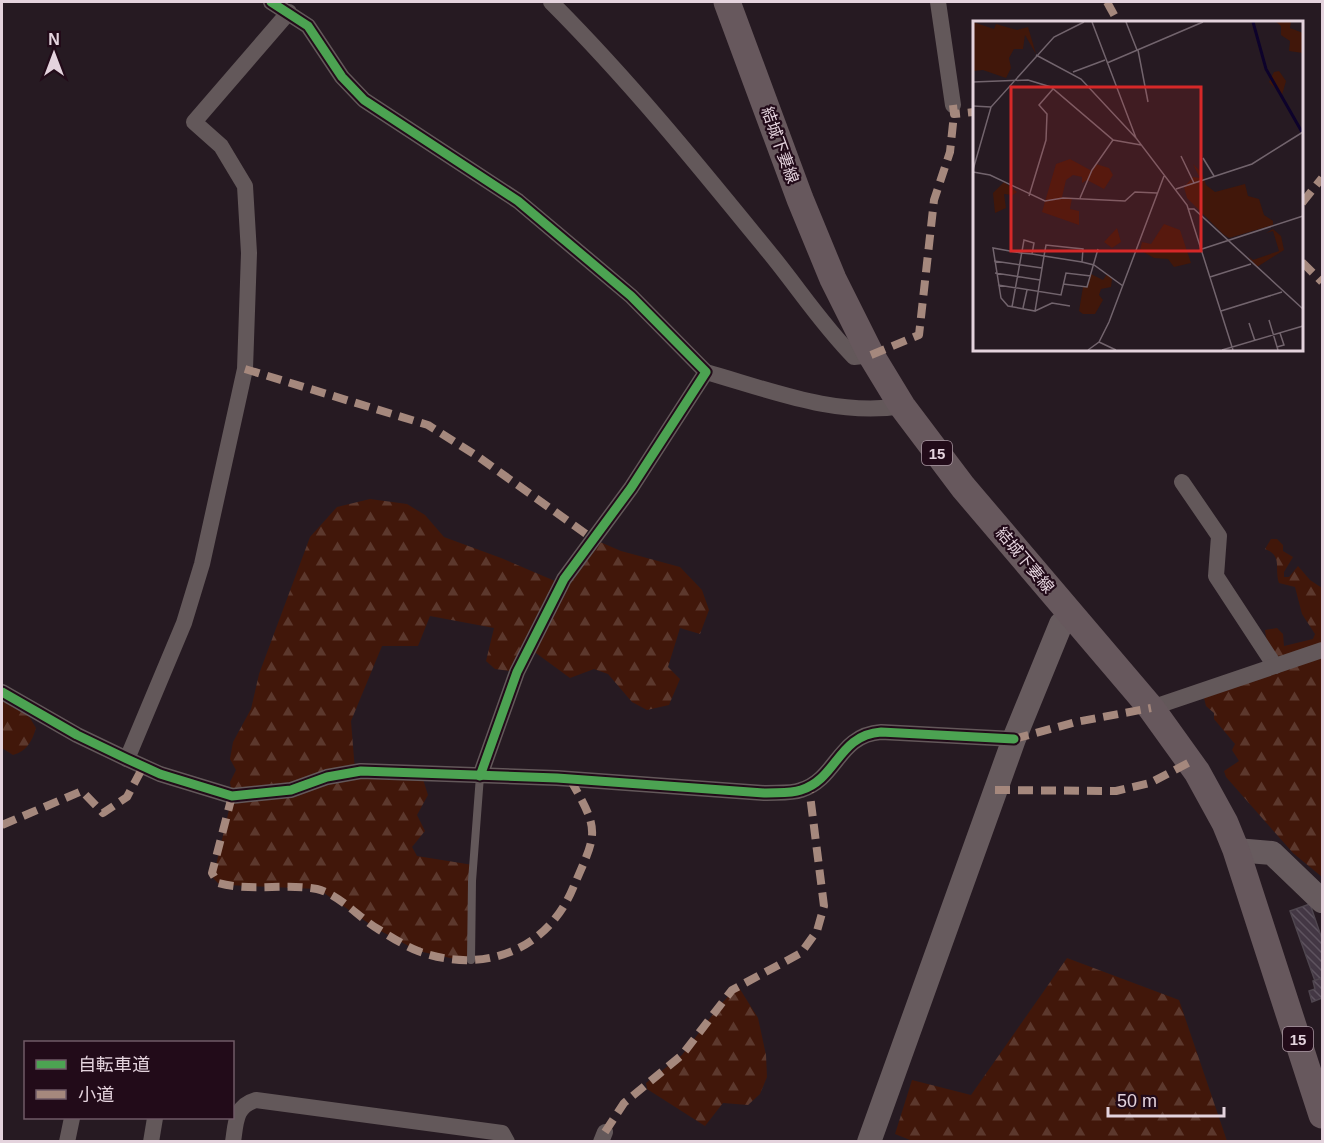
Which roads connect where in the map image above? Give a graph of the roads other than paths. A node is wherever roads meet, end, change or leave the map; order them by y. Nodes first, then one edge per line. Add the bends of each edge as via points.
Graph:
1 (271, 2) edge
2 (550, 2) edge
3 (727, 2) edge
4 (938, 2) edge
5 (289, 12) junction
6 (953, 105) dead end
7 (871, 355) junction
8 (706, 372) junction
9 (902, 406) junction
10 (1182, 482) dead end
11 (1072, 615) junction
12 (1323, 650) edge
13 (1275, 666) junction
14 (2, 692) edge
15 (1151, 708) junction
16 (1014, 739) junction
17 (127, 759) junction
18 (480, 776) junction
19 (1236, 850) junction
20 (1323, 902) edge
21 (471, 960) dead end
22 (1323, 1115) edge
23 (72, 1119) edge
24 (155, 1119) edge
25 (67, 1142) edge
26 (151, 1142) edge
27 (233, 1142) edge
28 (507, 1142) edge
29 (869, 1142) edge

1 - 5 street
2 - 7 street via 603,53 654,111 838,342 854,357
3 - 7 main road, 結城下妻線 / 15 via 800,199 833,279
4 - 6 street
5 - 8 street via 308,26 342,77 364,100 518,201 631,296
5 - 17 street via 194,122 221,146 246,186 249,253 245,369 202,564 184,623
7 - 9 main road, 結城下妻線 / 15
8 - 9 street via 817,403 873,411
8 - 18 street via 632,488 564,579 517,672
9 - 11 main road, 結城下妻線 / 15 via 963,487
10 - 13 street via 1219,536 1216,576
11 - 15 main road, 結城下妻線 / 15
11 - 16 street via 1061,624
12 - 13 street
13 - 15 street
14 - 17 street
15 - 19 main road, 結城下妻線 / 15 via 1197,772
16 - 18 street via 881,732 863,735 854,739 818,781 793,792
16 - 29 street
17 - 18 street via 160,774 232,796 291,790 327,777 361,771
18 - 21 lane
19 - 20 street via 1272,853
19 - 22 main road, 結城下妻線 / 15 via 1312,1069
23 - 25 street
24 - 26 street
27 - 28 street via 238,1112 244,1104 256,1100 502,1133

